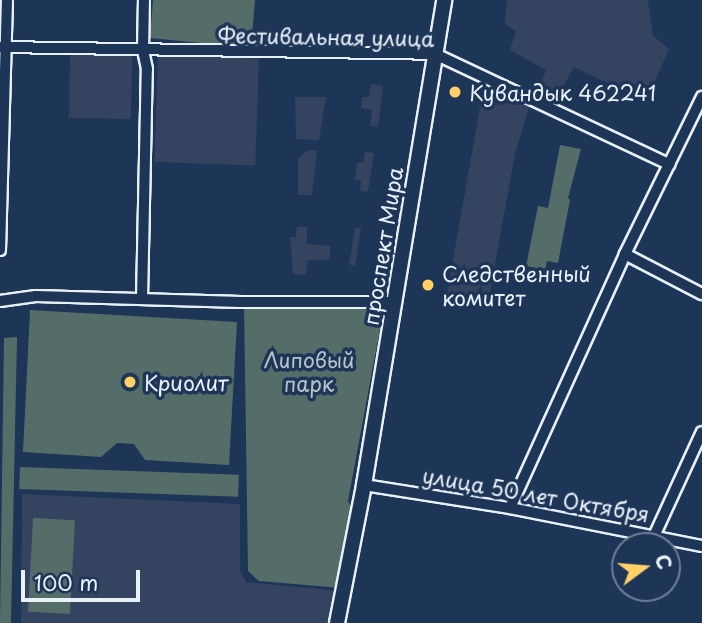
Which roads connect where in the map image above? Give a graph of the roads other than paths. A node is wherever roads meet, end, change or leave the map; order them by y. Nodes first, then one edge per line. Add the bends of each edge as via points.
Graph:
1 (7, 0) edge
2 (144, 0) edge
3 (444, 0) edge
4 (3, 48) edge
5 (143, 50) junction
6 (435, 54) junction
7 (702, 97) edge
8 (669, 164) junction
9 (0, 250) edge
10 (625, 254) junction
11 (702, 294) edge
12 (142, 299) junction
13 (0, 301) edge
14 (394, 302) junction
15 (702, 432) edge
16 (364, 485) junction
17 (510, 508) junction
18 (644, 532) edge
19 (656, 532) edge
20 (681, 541) edge
21 (702, 546) edge
22 (337, 623) edge

1 - 4 street
2 - 5 street
3 - 6 main road, проспект Мира
4 - 5 street, Фестивальная улица
4 - 9 street
5 - 6 street, Фестивальная улица
5 - 12 street via 147,69
6 - 8 street, Фестивальная улица
6 - 14 main road, проспект Мира
7 - 8 street
8 - 10 street
10 - 11 street
10 - 17 street
12 - 13 street via 36,296
12 - 14 street
14 - 16 main road, проспект Мира
15 - 19 street
16 - 17 street, улица 50 лет Октября
16 - 22 main road, проспект Мира
17 - 18 street, улица 50 лет Октября
20 - 21 street, улица 50 лет Октября

